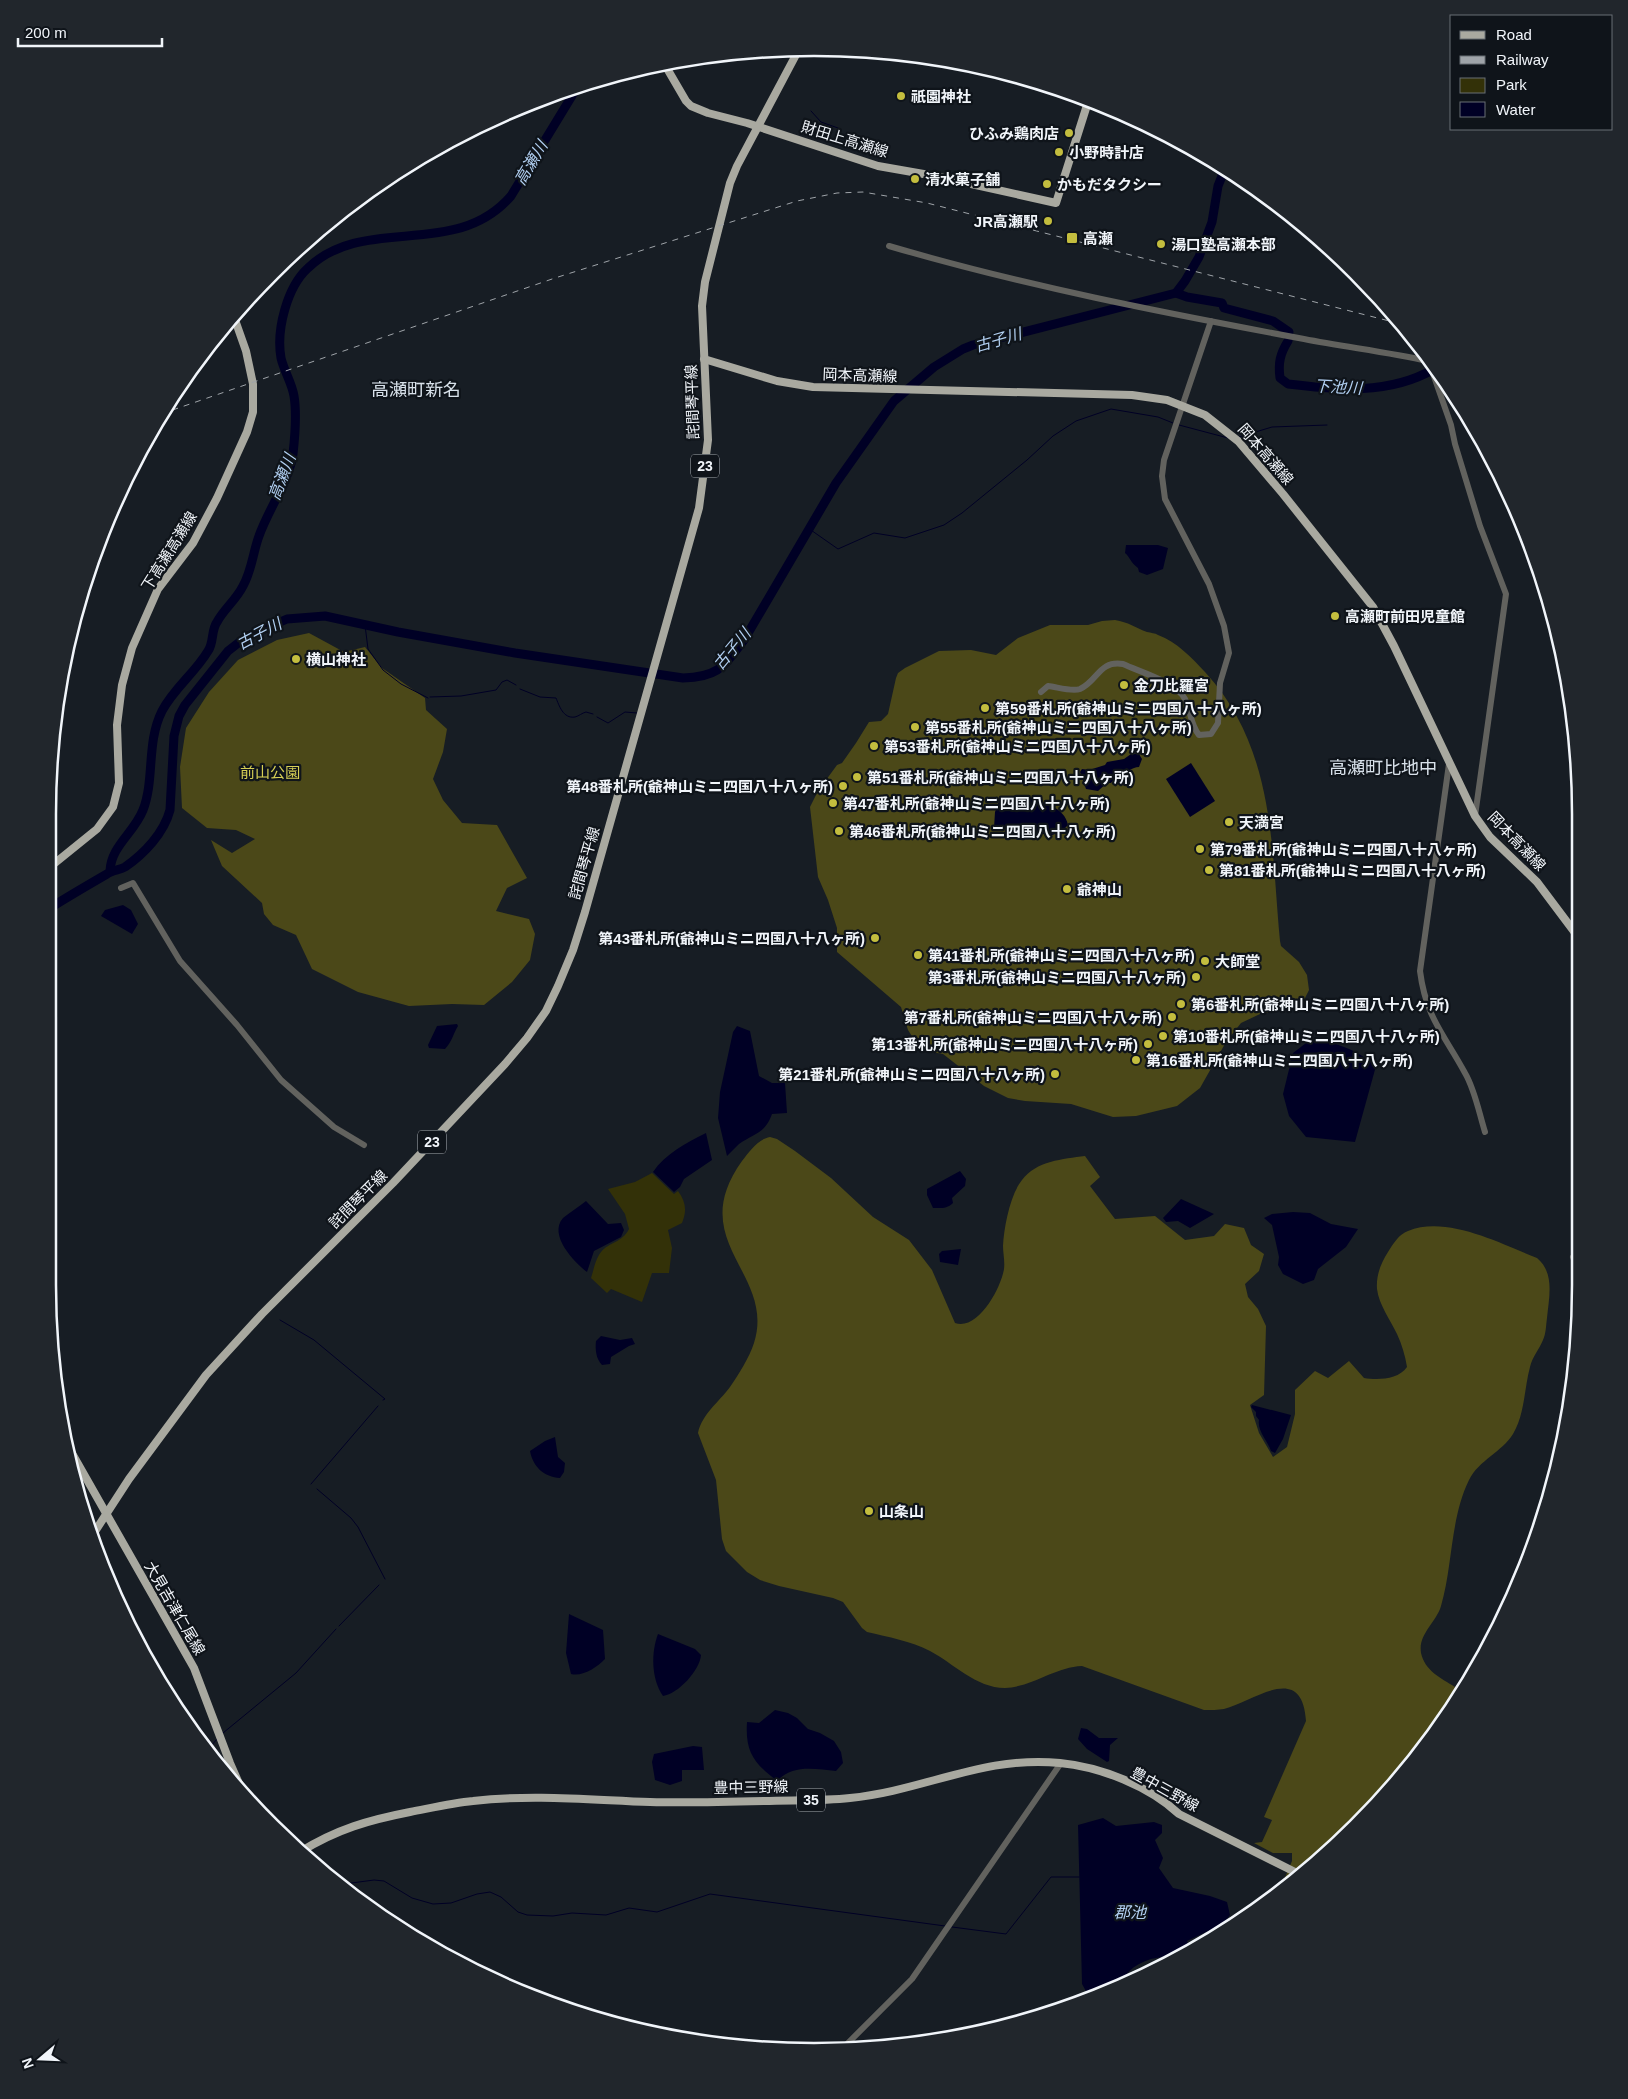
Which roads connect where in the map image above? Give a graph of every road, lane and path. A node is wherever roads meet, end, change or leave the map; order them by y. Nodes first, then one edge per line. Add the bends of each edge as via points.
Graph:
1 (795, 57) edge
2 (668, 71) edge
3 (1086, 107) edge
4 (757, 127) junction
5 (889, 246) dead end
6 (1211, 321) junction
7 (236, 324) edge
8 (704, 359) junction
9 (1420, 359) edge
10 (1436, 382) edge
11 (1183, 405) junction
12 (1042, 692) dead end
13 (1449, 764) junction
14 (1475, 816) junction
15 (56, 862) edge
16 (121, 888) dead end
17 (1572, 928) edge
18 (1486, 1132) dead end
19 (364, 1145) dead end
20 (78, 1465) edge
21 (106, 1514) junction
22 (96, 1529) edge
23 (1060, 1763) junction
24 (234, 1772) edge
25 (307, 1848) edge
26 (1294, 1871) edge
27 (849, 2042) edge

1 - 4 main road, 詫間琴平線 / 23
2 - 4 main road via 680,94 691,106
3 - 4 main road, 財田上高瀬線 via 1056,203 878,166
4 - 8 main road, 詫間琴平線 / 23 via 730,183 704,282
5 - 6 street via 976,271
6 - 9 street
6 - 11 street
7 - 15 main road, 下高瀬高瀬線 via 253,384 253,412 247,432 193,543 158,589 132,648 117,725 119,783 113,807 97,829
8 - 11 main road, 岡本高瀬線 via 813,388 1132,395
8 - 21 main road, 詫間琴平線 / 23 via 708,440 699,508 573,950 546,1011 505,1064 206,1375
10 - 14 street via 1480,526 1506,594
11 - 12 street via 1164,460 1162,476 1165,499 1209,584 1224,626 1229,653 1220,683 1218,723 1211,734 1199,735 1180,692 1123,664 1104,667 1078,690 1048,686
11 - 13 main road, 岡本高瀬線 via 1205,415 1238,441 1373,607
13 - 14 main road, 岡本高瀬線
13 - 18 street via 1420,971 1425,1002 1466,1075
14 - 17 main road, 岡本高瀬線 via 1490,837 1538,882
16 - 19 street via 133,883 180,961 282,1080 334,1127
20 - 21 main road, 大見吉津仁尾線
21 - 22 main road, 詫間琴平線 / 23
21 - 24 main road, 大見吉津仁尾線 via 194,1668
23 - 25 main road, 豊中三野線 / 35 via 1026,1761 986,1766 887,1792 834,1799 472,1801 367,1821 327,1836
23 - 26 main road, 豊中三野線 / 35 via 1098,1771 1130,1784 1166,1802 1179,1814
23 - 27 street via 912,1979

